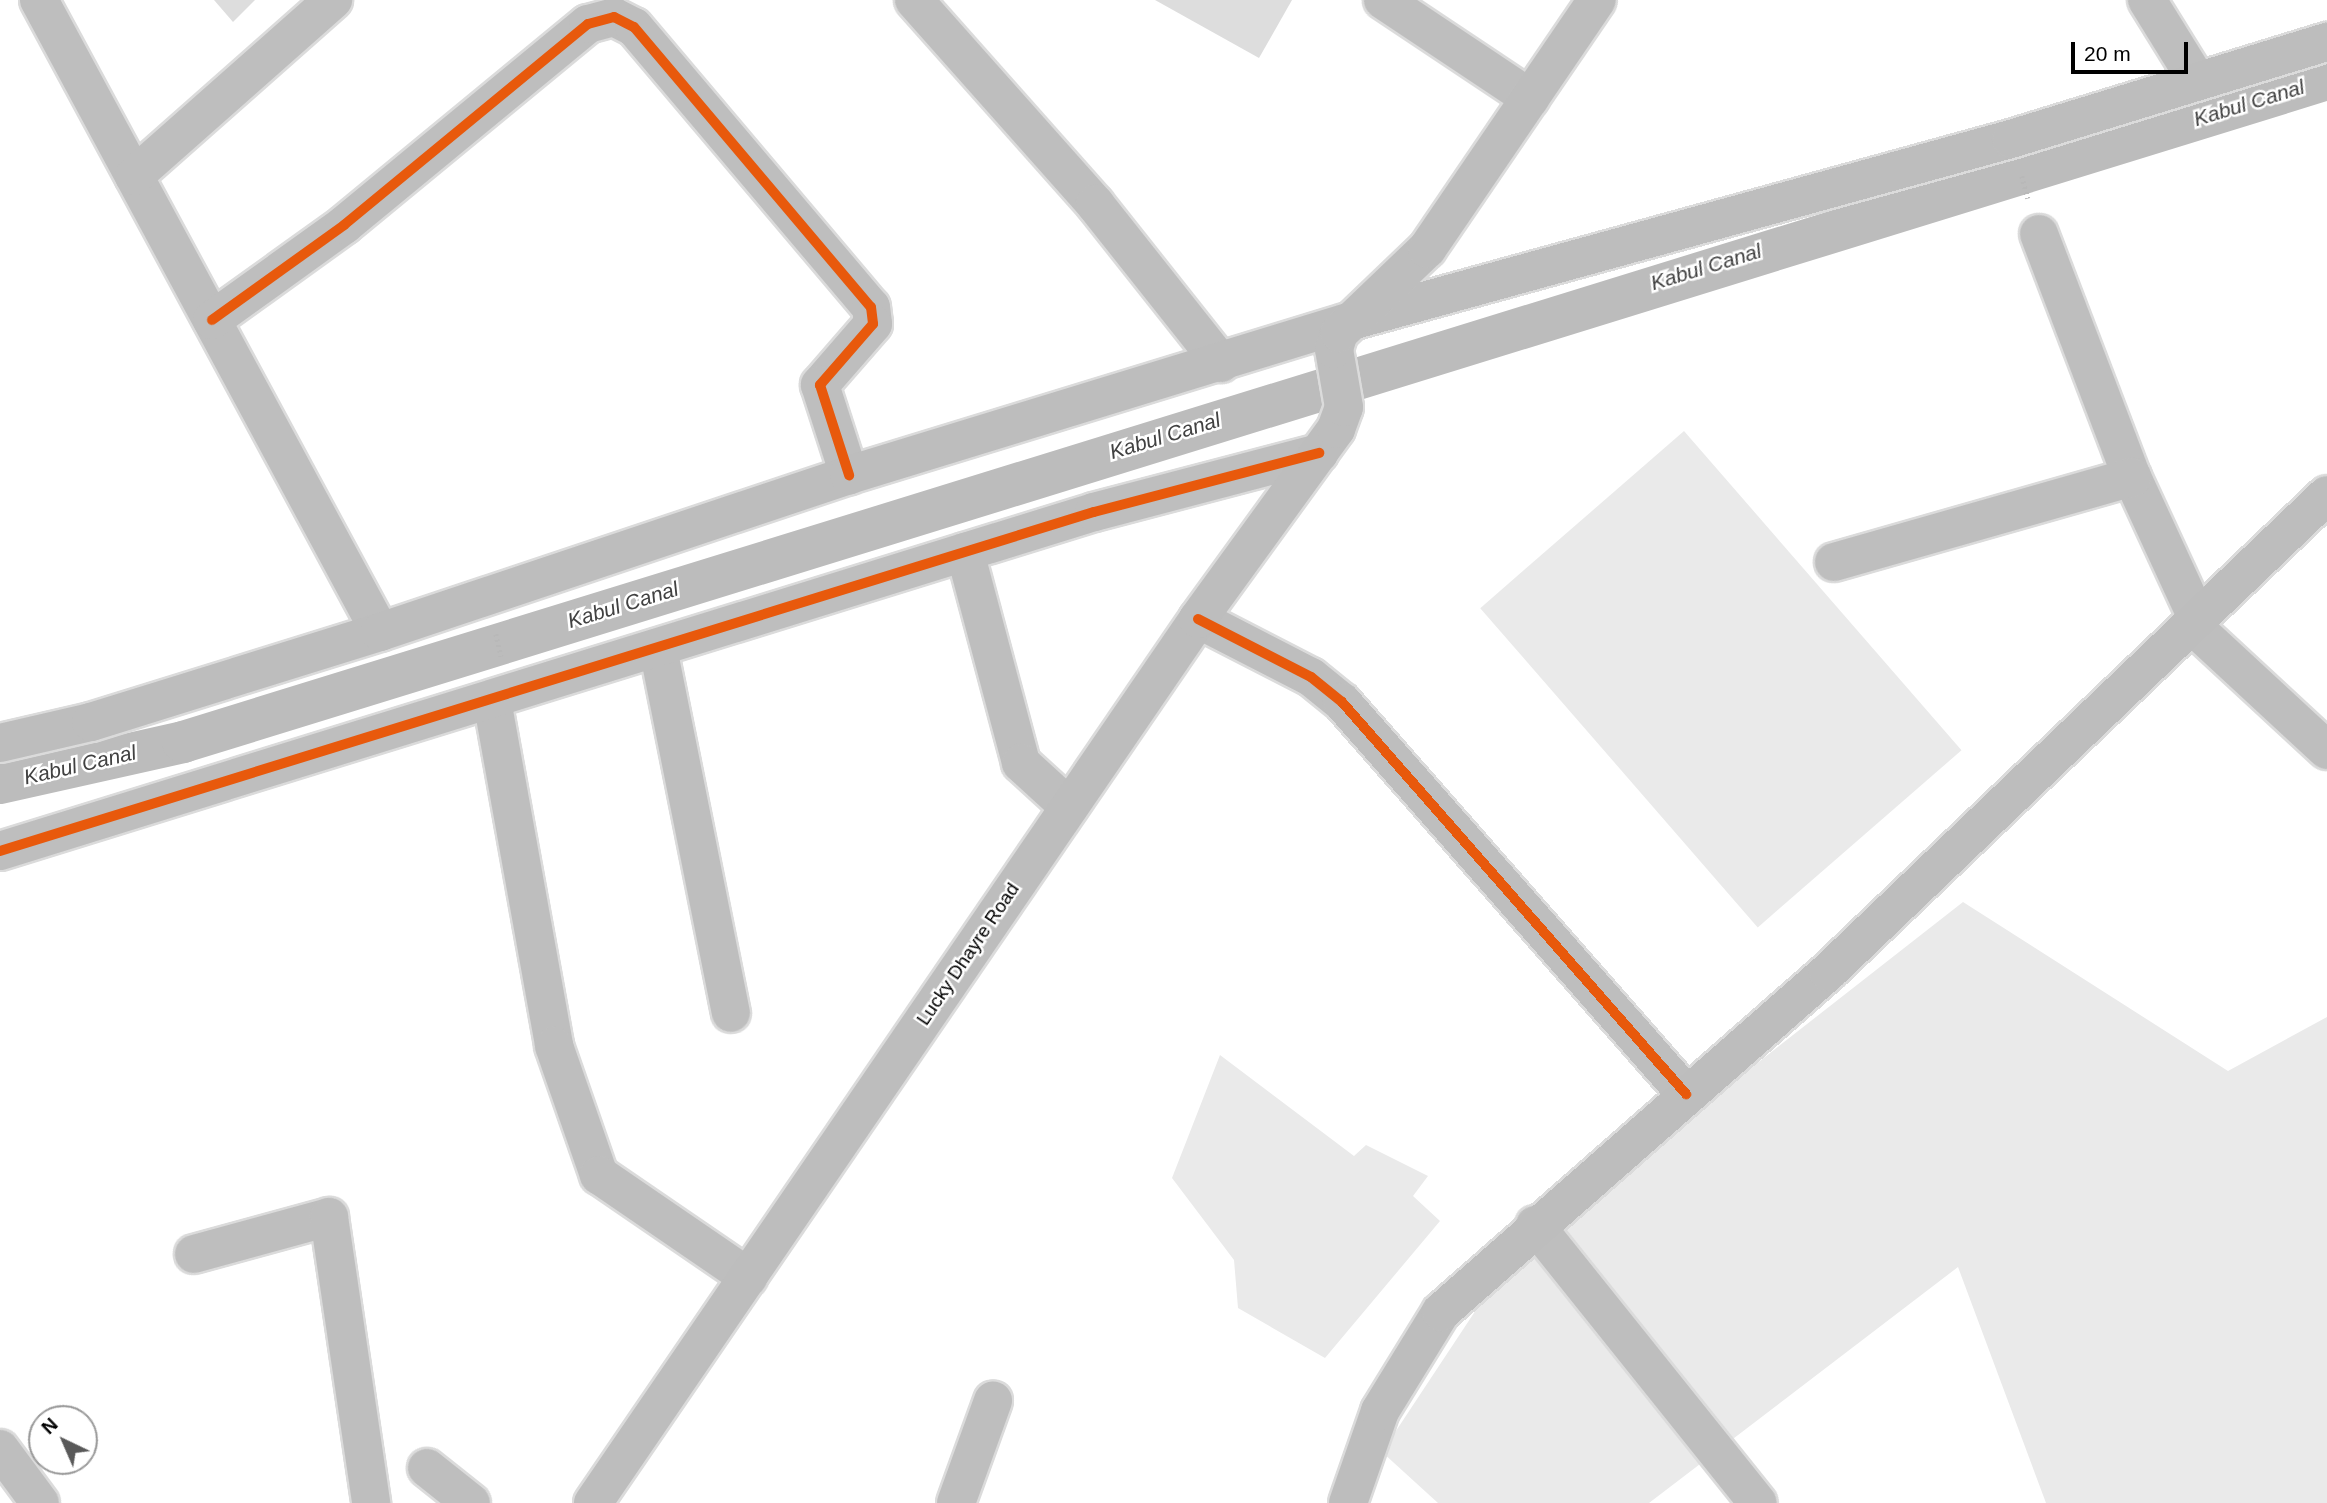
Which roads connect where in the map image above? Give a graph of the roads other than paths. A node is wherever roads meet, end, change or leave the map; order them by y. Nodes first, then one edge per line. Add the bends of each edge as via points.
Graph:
1 (39, 0) edge
2 (333, 0) edge
3 (914, 0) edge
4 (1383, 0) edge
5 (1597, 0) edge
6 (2147, 0) edge
7 (2327, 42) edge
8 (2196, 79) junction
9 (1530, 98) junction
10 (134, 176) junction
11 (2039, 234) road end
12 (212, 320) junction
13 (1343, 335) junction
14 (1221, 363) junction
15 (1319, 453) junction
16 (849, 475) junction
17 (2132, 477) junction
18 (2327, 495) edge
19 (965, 552) junction
20 (1834, 562) dead end
21 (1198, 619) junction
22 (2196, 624) junction
23 (380, 632) junction
24 (658, 648) junction
25 (502, 697) junction
26 (0, 743) edge
27 (2327, 750) edge
28 (1069, 807) junction
29 (0, 851) edge
30 (731, 1013) dead end
31 (1686, 1094) junction
32 (1535, 1225) junction
33 (194, 1254) dead end
34 (748, 1277) junction
35 (993, 1401) dead end
36 (0, 1449) edge
37 (427, 1468) dead end
38 (40, 1503) edge
39 (371, 1503) edge
40 (471, 1503) edge
41 (593, 1503) edge
42 (956, 1503) edge
43 (1348, 1503) edge
44 (1758, 1503) edge

1 - 10 street
2 - 10 street
3 - 14 street via 1095,204
4 - 9 street
5 - 9 main road
6 - 8 street
7 - 8 main road
8 - 13 main road via 2011,139
9 - 13 main road via 1427,249
10 - 12 street
11 - 17 street
12 - 16 street via 344,225 588,24 614,17 634,27 871,307 873,324 820,384
12 - 23 street
13 - 14 main road
13 - 15 main road, Lucky Dhayre Road via 1344,407
14 - 16 main road
15 - 19 street
15 - 21 main road, Lucky Dhayre Road
16 - 23 main road
17 - 20 street
17 - 22 street
18 - 22 main road
19 - 24 street
19 - 28 street via 1021,762
21 - 28 main road, Lucky Dhayre Road
21 - 31 street via 1311,677 1342,702
22 - 27 street
22 - 31 main road via 1828,972
23 - 26 main road via 91,722
24 - 25 street
24 - 30 street
25 - 29 street
25 - 34 street via 554,1046 599,1175
28 - 34 main road, Lucky Dhayre Road
31 - 32 main road
32 - 43 main road via 1419,1339 1380,1411
32 - 44 street
33 - 39 street via 329,1217
34 - 41 main road, Lucky Dhayre Road
35 - 42 street
36 - 38 street
37 - 40 street

